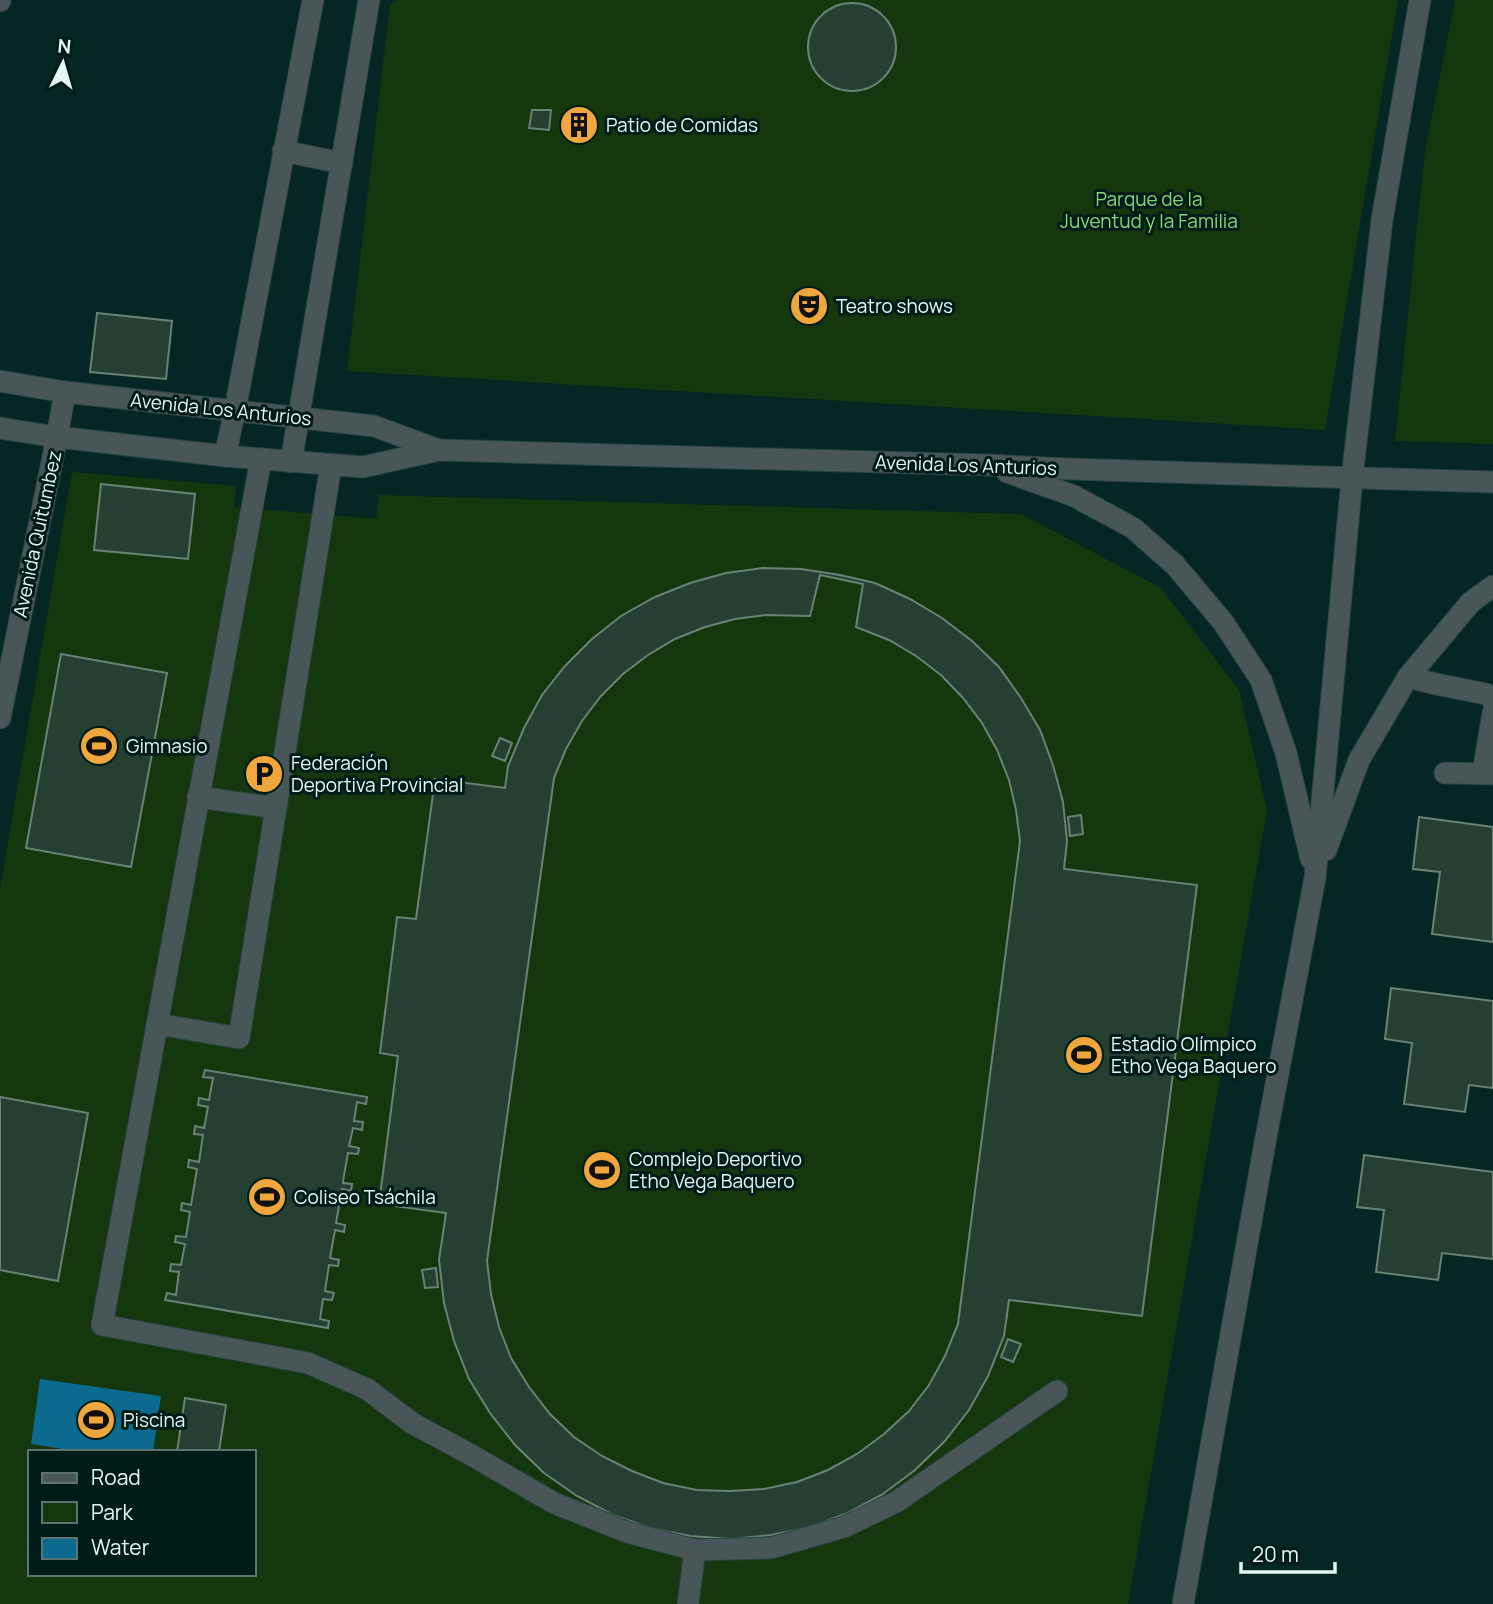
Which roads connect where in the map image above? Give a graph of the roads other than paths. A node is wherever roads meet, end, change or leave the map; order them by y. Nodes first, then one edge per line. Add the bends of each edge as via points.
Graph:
1 (313, 0) edge
2 (369, 0) edge
3 (1420, 0) edge
4 (283, 151) junction
5 (342, 163) junction
6 (0, 381) edge
7 (65, 392) junction
8 (235, 410) junction
9 (299, 417) junction
10 (0, 428) edge
11 (57, 437) junction
12 (439, 450) junction
13 (225, 456) junction
14 (261, 459) junction
15 (291, 462) junction
16 (331, 465) junction
17 (987, 465) junction
18 (1352, 478) junction
19 (1493, 482) edge
20 (1493, 586) edge
21 (1408, 677) junction
22 (1493, 701) edge
23 (1493, 713) edge
24 (0, 718) edge
25 (1445, 773) dead end
26 (1488, 774) edge
27 (198, 797) junction
28 (276, 808) junction
29 (1315, 878) junction
30 (157, 1024) junction
31 (1057, 1391) dead end
32 (695, 1550) junction
33 (688, 1604) edge
34 (1183, 1604) edge

1 - 4 street
2 - 5 street
3 - 18 street via 1381,220
4 - 5 street
4 - 8 street
5 - 9 street
6 - 7 street, Avenida Los Anturios
7 - 8 street, Avenida Los Anturios
7 - 11 street, Avenida Quitumbez
8 - 9 street, Avenida Los Anturios
8 - 13 street
9 - 12 street, Avenida Los Anturios via 374,426
9 - 15 street
10 - 11 street, Avenida Los Anturios
11 - 13 street, Avenida Los Anturios
11 - 24 street, Avenida Quitumbez
12 - 16 street, Avenida Los Anturios via 363,467
12 - 17 street, Avenida Los Anturios
13 - 14 street, Avenida Los Anturios
14 - 15 street, Avenida Los Anturios
14 - 27 street
15 - 16 street, Avenida Los Anturios
16 - 28 street
17 - 18 street, Avenida Los Anturios
17 - 29 street via 1074,496 1133,528 1175,565 1223,622 1261,681 1286,753
18 - 19 street, Avenida Los Anturios
18 - 29 street
20 - 21 street via 1471,602
21 - 22 street via 1486,694
21 - 29 street via 1359,760
23 - 26 street
25 - 26 street
27 - 28 street
27 - 30 street
28 - 30 street via 239,1038
29 - 34 street
30 - 32 street via 102,1325 308,1363 367,1389 412,1423 554,1503 626,1532
31 - 32 street via 896,1502 844,1527 771,1548
32 - 33 street

